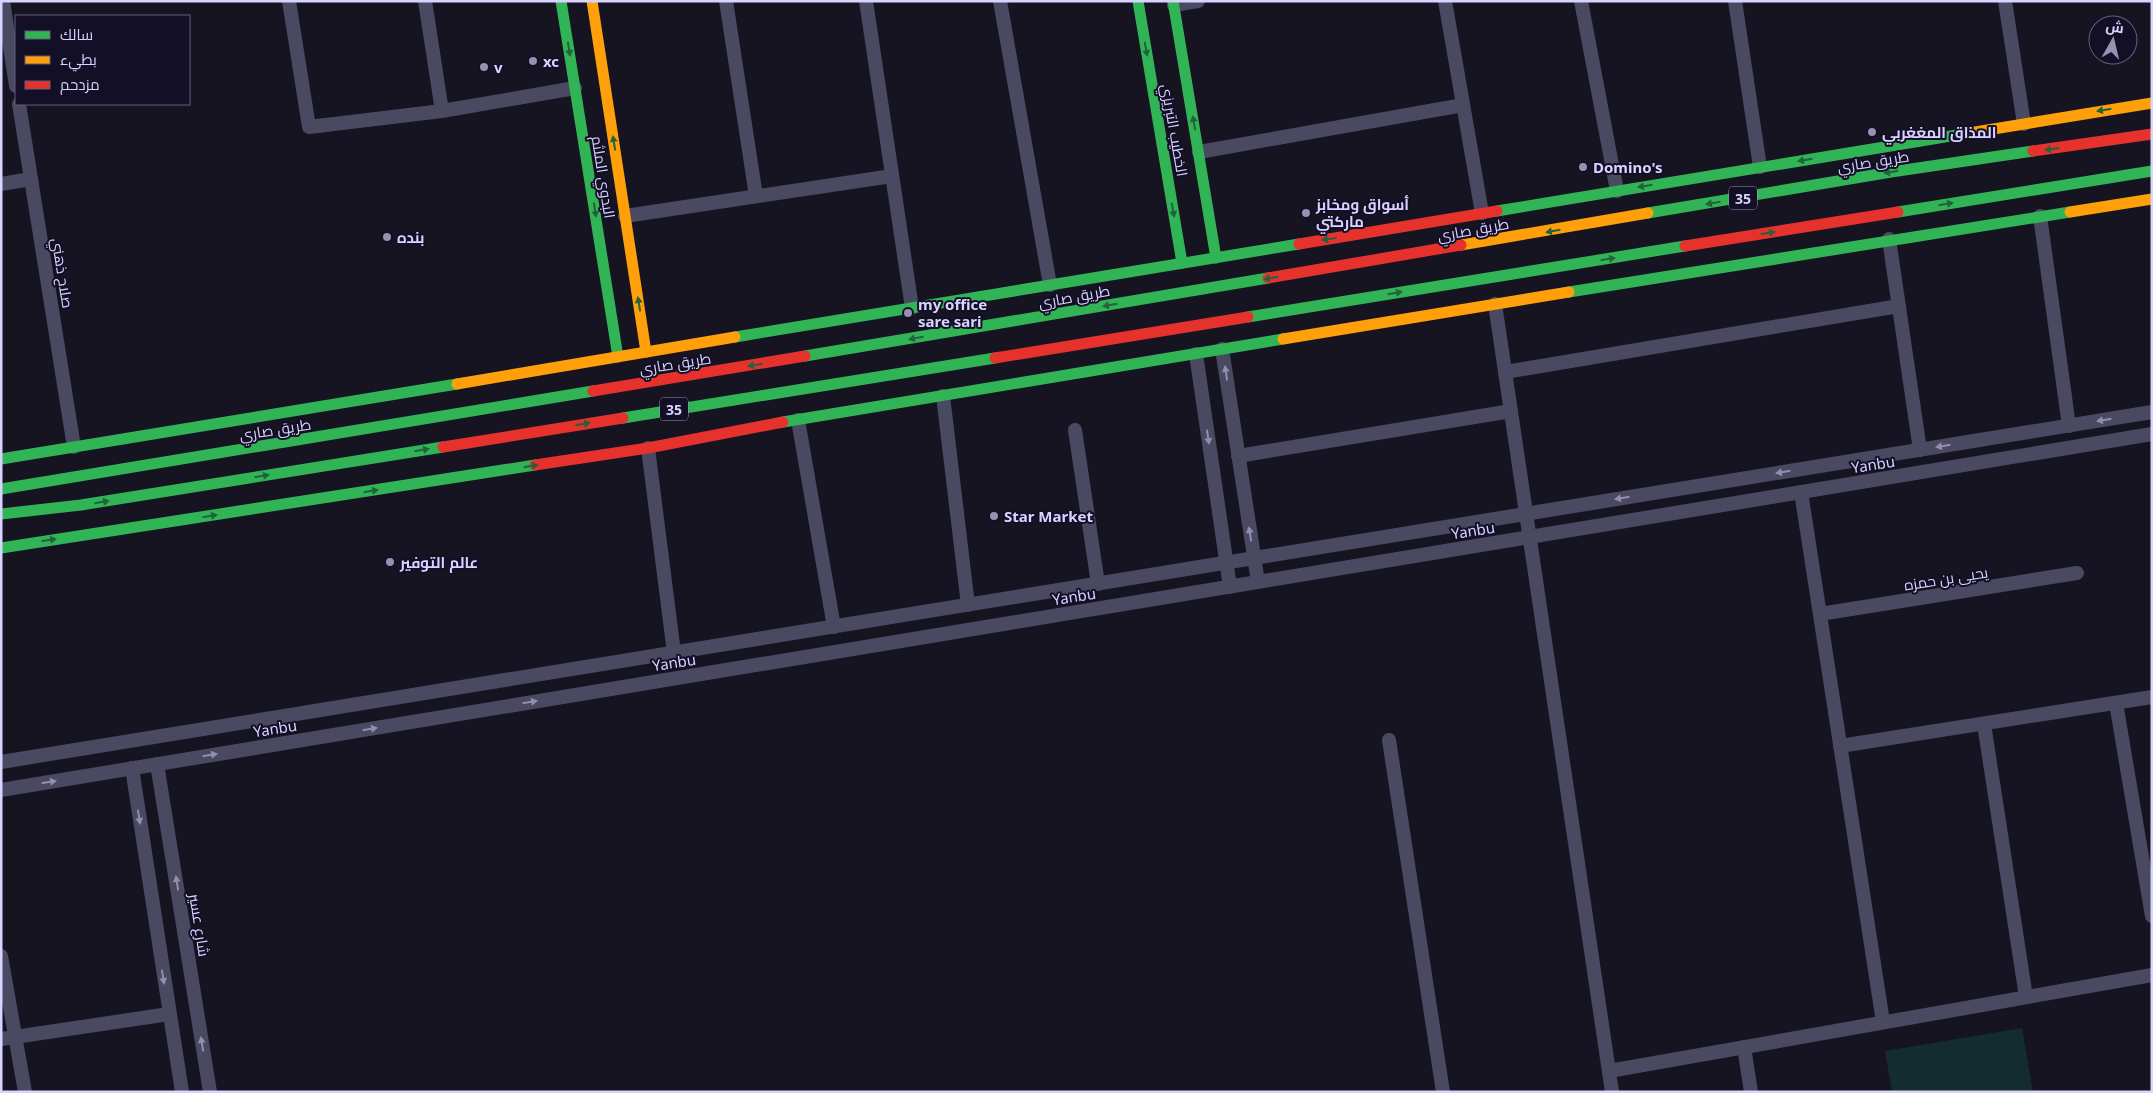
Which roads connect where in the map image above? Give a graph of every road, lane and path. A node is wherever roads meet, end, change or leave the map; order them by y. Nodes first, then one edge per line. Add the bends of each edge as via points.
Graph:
1 (3, 1) edge
2 (289, 1) edge
3 (425, 1) edge
4 (561, 1) edge
5 (592, 1) edge
6 (726, 1) edge
7 (866, 1) edge
8 (1000, 1) edge
9 (1138, 1) edge
10 (1198, 1) edge
11 (1445, 1) edge
12 (1581, 1) edge
13 (1735, 1) edge
14 (2005, 1) edge
15 (1174, 3) edge
16 (15, 79) edge
17 (575, 88) junction
18 (2152, 102) edge
19 (19, 105) edge
20 (1463, 105) junction
21 (442, 111) junction
22 (2024, 124) junction
23 (2152, 134) edge
24 (1199, 152) junction
25 (1760, 167) junction
26 (2152, 171) edge
27 (892, 176) junction
28 (31, 179) junction
29 (1, 184) edge
30 (1617, 191) junction
31 (756, 196) junction
32 (2152, 199) edge
33 (1482, 213) junction
34 (625, 216) junction
35 (2040, 216) junction
36 (1890, 239) junction
37 (1216, 258) junction
38 (1182, 263) junction
39 (1050, 285) junction
40 (1495, 304) junction
41 (1899, 306) junction
42 (912, 308) junction
43 (1222, 349) junction
44 (646, 352) junction
45 (1196, 354) junction
46 (618, 357) junction
47 (1505, 372) junction
48 (943, 396) junction
49 (1511, 411) junction
50 (2152, 412) edge
51 (798, 420) junction
52 (2069, 426) junction
53 (1075, 430) dead end
54 (2152, 434) edge
55 (74, 447) junction
56 (648, 448) junction
57 (1920, 450) junction
58 (1238, 456) junction
59 (1, 459) edge
60 (1, 489) edge
61 (1801, 492) junction
62 (1, 514) edge
63 (1526, 514) junction
64 (1530, 537) junction
65 (1, 548) edge
66 (1254, 558) junction
67 (1226, 563) junction
68 (2077, 573) dead end
69 (1258, 582) junction
70 (1098, 584) junction
71 (1230, 586) junction
72 (968, 605) junction
73 (1820, 614) junction
74 (834, 627) junction
75 (674, 653) junction
76 (2152, 697) edge
77 (2116, 703) junction
78 (1984, 724) junction
79 (1389, 740) dead end
80 (1840, 746) junction
81 (1, 762) edge
82 (158, 764) junction
83 (132, 768) junction
84 (1, 790) edge
85 (2151, 911) edge
86 (1, 956) edge
87 (2152, 975) edge
88 (2026, 997) junction
89 (169, 1014) junction
90 (1883, 1022) junction
91 (16, 1037) junction
92 (1, 1039) edge
93 (1744, 1047) junction
94 (1609, 1071) junction
95 (25, 1092) edge
96 (182, 1092) edge
97 (210, 1092) edge
98 (1444, 1092) edge
99 (1612, 1092) edge
100 (1751, 1092) edge

1 - 16 street
2 - 21 street via 309,127
3 - 21 street
4 -> 17 main road, البدوي الملثم
34 -> 5 main road, البدوي الملثم
6 - 31 street
7 - 27 street
8 - 39 street
9 -> 38 main road, الخطيب التبريزي
10 - 15 street
11 - 20 street
12 - 30 street
13 - 25 street
14 - 22 street
24 -> 15 main road, الخطيب التبريزي
17 - 21 street
17 -> 46 main road, البدوي الملثم
18 -> 22 main road
19 - 28 street, صلاح ذهني
20 - 24 street
20 - 33 street
22 -> 25 main road
23 -> 60 main road, طريق صاري / 35 via 1891,172 1336,268
24 - 37 main road, الخطيب التبريزي
25 -> 30 main road
62 -> 26 main road, 35 via 81,505
27 - 31 street
27 - 42 street
28 - 29 street
28 - 55 street, صلاح ذهني
30 - 33 main road
31 - 34 street
32 - 35 main road
33 -> 37 main road
44 -> 34 main road, البدوي الملثم
35 - 36 main road
35 - 52 street
36 - 40 main road
36 - 41 street
37 - 38 main road
38 - 39 main road
39 - 42 main road
40 - 43 main road
40 - 47 street
41 - 47 street
41 - 57 street
42 - 44 main road
43 - 45 main road
58 -> 43 street
44 - 46 main road
45 - 48 main road
45 -> 67 street
46 - 55 main road
47 - 49 street
48 - 51 main road
48 - 72 street
49 - 58 street
49 - 63 street
50 -> 52 street, Yanbu
51 - 56 main road
51 - 74 street
52 -> 57 street, Yanbu
53 - 70 street
54 - 61 street, Yanbu
55 - 59 main road
65 -> 56 main road
56 - 75 street
57 -> 63 street, Yanbu
66 -> 58 street
61 - 64 street, Yanbu
61 - 73 street
63 - 64 street
63 - 66 street, Yanbu
64 - 69 street, Yanbu
64 - 94 street
66 - 67 street, Yanbu
66 - 69 street
67 - 70 street, Yanbu
67 - 71 street
68 - 73 street, يحيى بن حمزه
69 - 71 street, Yanbu
70 - 72 street, Yanbu
82 -> 71 street, Yanbu
72 - 74 street, Yanbu
73 - 80 street
74 - 75 street, Yanbu
75 - 81 street, Yanbu
76 - 77 street
77 - 78 street
77 - 85 street
78 - 80 street
78 - 88 street
79 - 98 street
80 - 90 street
82 - 83 street, Yanbu
97 -> 82 street, شارع عسير
84 -> 83 street, Yanbu
83 -> 89 street
86 - 91 street
87 - 88 street
88 - 90 street
89 - 91 street
89 - 96 street
90 - 93 street
91 - 92 street
91 - 95 street
93 - 94 street
93 - 100 street
94 - 99 street

